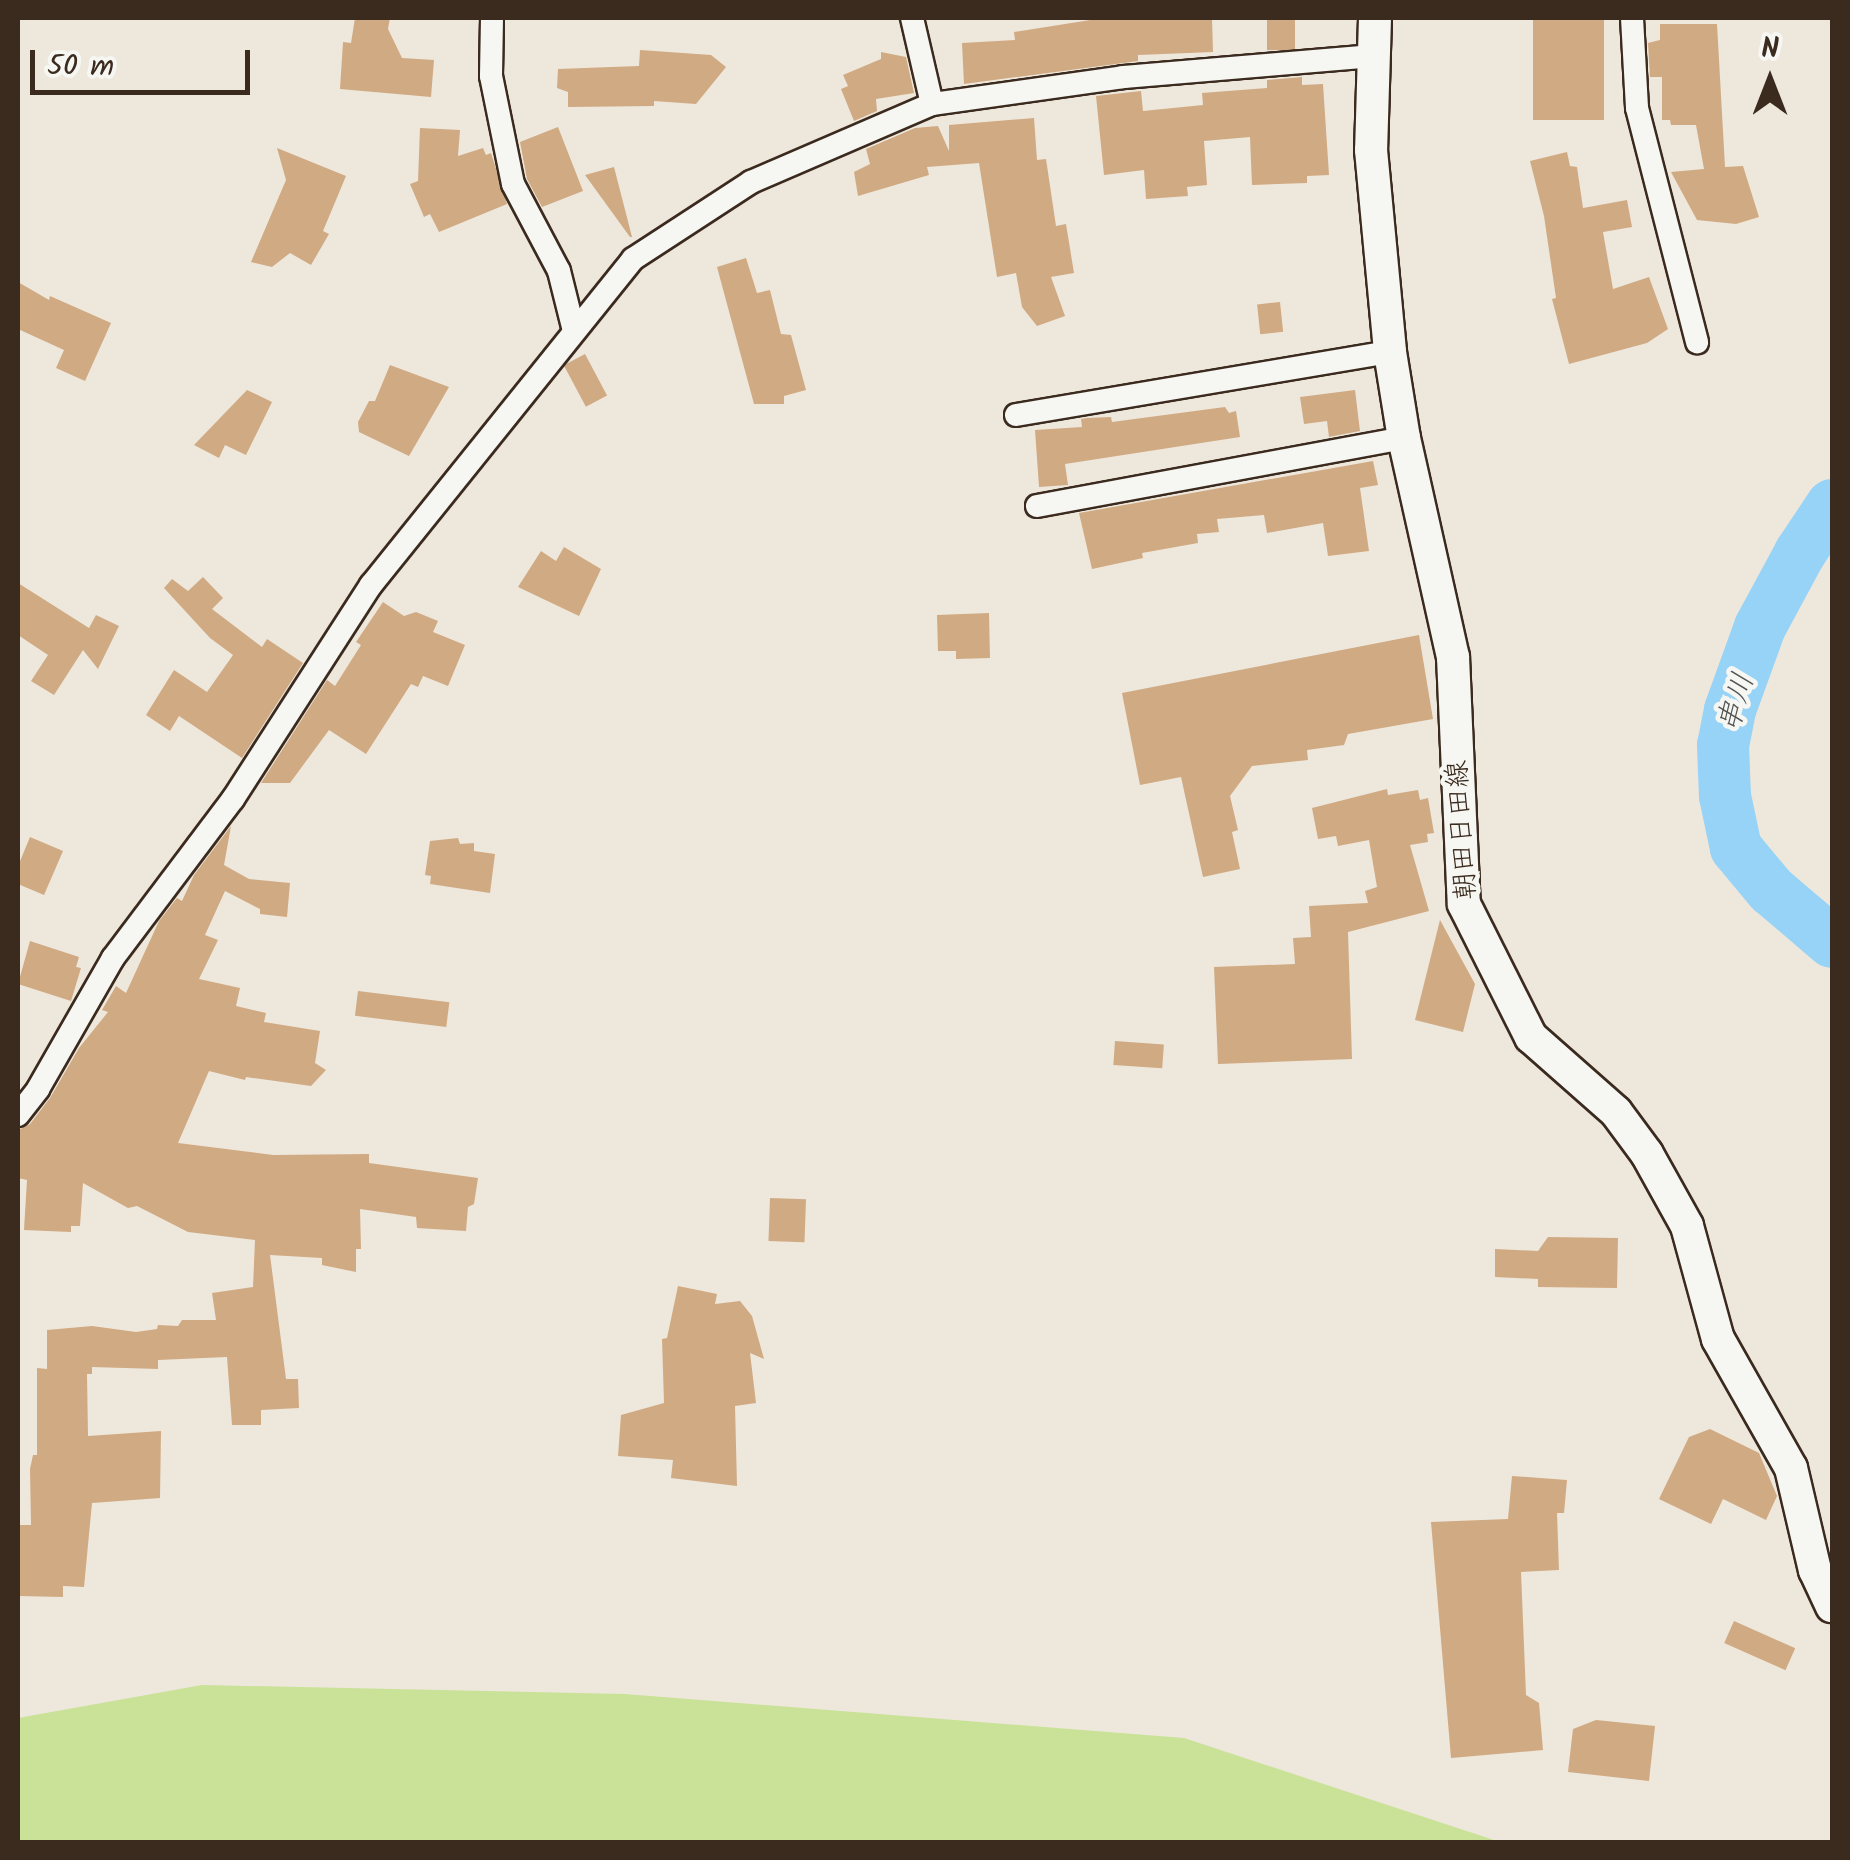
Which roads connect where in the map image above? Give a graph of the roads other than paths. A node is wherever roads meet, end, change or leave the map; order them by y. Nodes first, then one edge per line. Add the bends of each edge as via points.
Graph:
1 (492, 18) edge
2 (912, 18) edge
3 (1375, 18) edge
4 (1632, 18) edge
5 (1371, 56) junction
6 (932, 104) junction
7 (574, 331) junction
8 (1698, 342) dead end
9 (1390, 352) junction
10 (1016, 415) dead end
11 (1404, 438) junction
12 (1036, 506) dead end
13 (18, 1115) edge
14 (1832, 1606) edge

1 - 7 street via 491,76 512,184 559,271
2 - 6 street
3 - 5 main road, 朝田日田線
4 - 8 street via 1637,108
5 - 6 street via 1104,79
5 - 9 main road, 朝田日田線 via 1371,150
6 - 7 street via 751,182 699,212 633,259
7 - 13 street via 371,585 233,799 113,958
9 - 10 street
9 - 11 main road, 朝田日田線
11 - 12 street
11 - 14 main road, 朝田日田線 via 1453,657 1464,904 1531,1037 1616,1112 1687,1226 1718,1339 1791,1468 1815,1570

